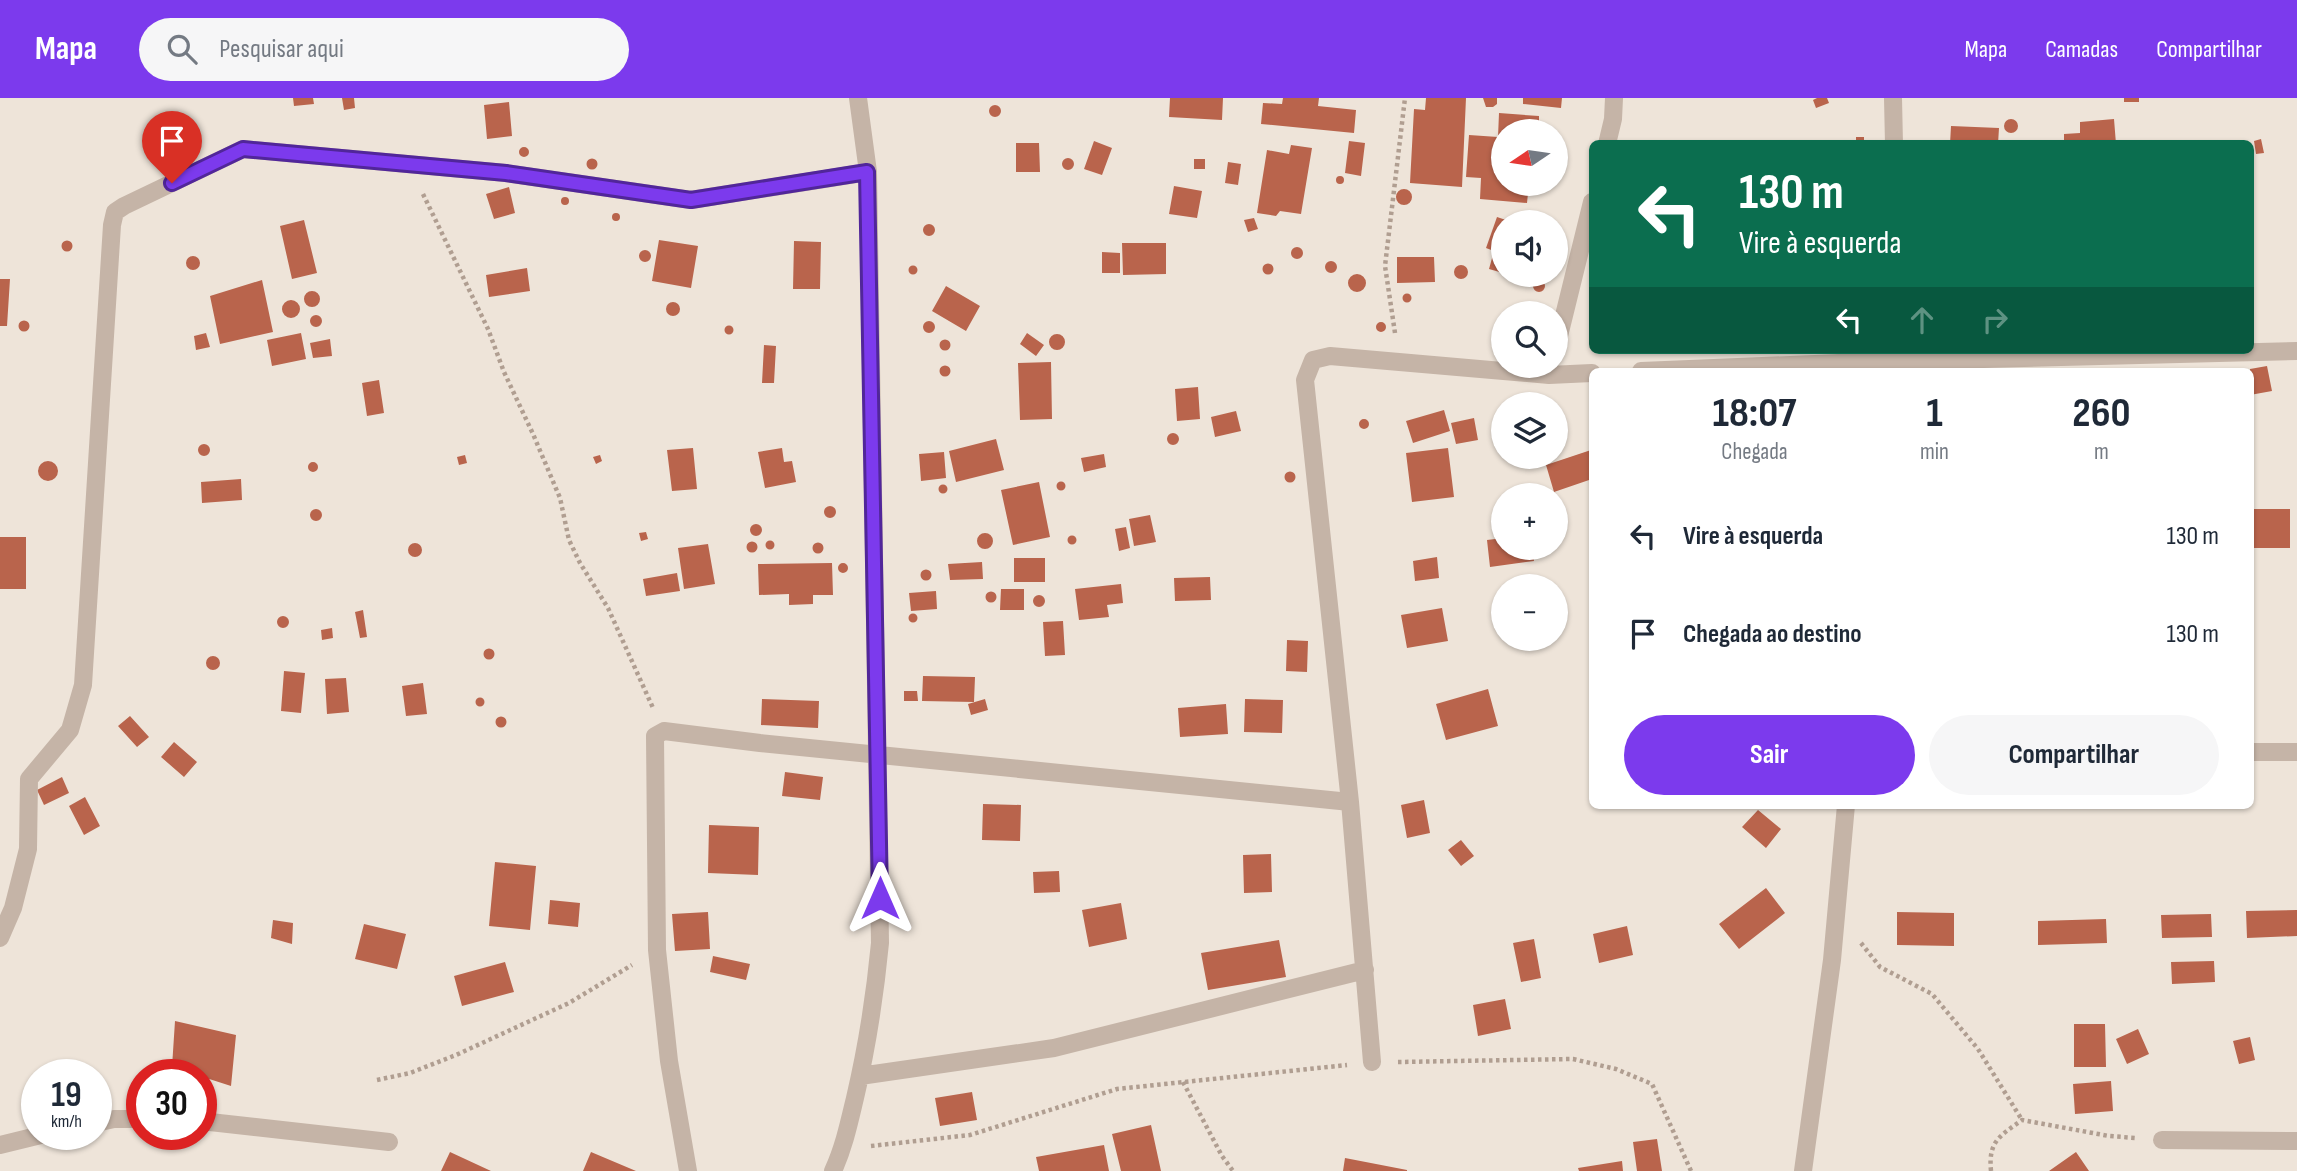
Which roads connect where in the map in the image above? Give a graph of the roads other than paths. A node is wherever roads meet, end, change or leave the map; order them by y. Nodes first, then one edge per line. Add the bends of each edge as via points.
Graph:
1 (859, 98) edge
2 (1614, 98) edge
3 (1893, 98) edge
4 (1608, 140) edge
5 (1894, 140) edge
6 (867, 172) junction
7 (1589, 214) edge
8 (1568, 301) edge
9 (2297, 351) edge
10 (2254, 352) edge
11 (2059, 354) edge
12 (1900, 356) edge
13 (1863, 366) edge
14 (1491, 367) edge
15 (1774, 368) edge
16 (1568, 371) edge
17 (1589, 373) edge
18 (2254, 752) edge
19 (2297, 752) edge
20 (878, 755) junction
21 (1350, 802) junction
22 (1846, 809) edge
23 (0, 938) edge
24 (1365, 970) junction
25 (1372, 1062) road end
26 (860, 1076) junction
27 (217, 1123) edge
28 (21, 1140) edge
29 (2162, 1140) road end
30 (2297, 1141) edge
31 (389, 1142) dead end
32 (0, 1145) edge
33 (688, 1171) edge
34 (833, 1171) edge
35 (1803, 1171) edge

1 - 6 street
2 - 4 street
3 - 5 street
6 - 20 street
6 - 23 street via 691,200 506,173 243,149 115,212 83,685 70,730 29,779 28,849
7 - 8 street
9 - 10 street
11 - 12 street
12 - 13 street
13 - 15 street
14 - 21 street via 1330,356 1313,360 1305,380
16 - 17 street
18 - 19 street
20 - 21 street
20 - 26 street via 880,943
20 - 33 street via 664,731 655,736 657,950 669,1061
21 - 24 street
22 - 35 street via 1832,960
24 - 25 street
24 - 26 street via 1054,1048
26 - 34 street via 843,1150
27 - 31 street
28 - 32 street
29 - 30 street

